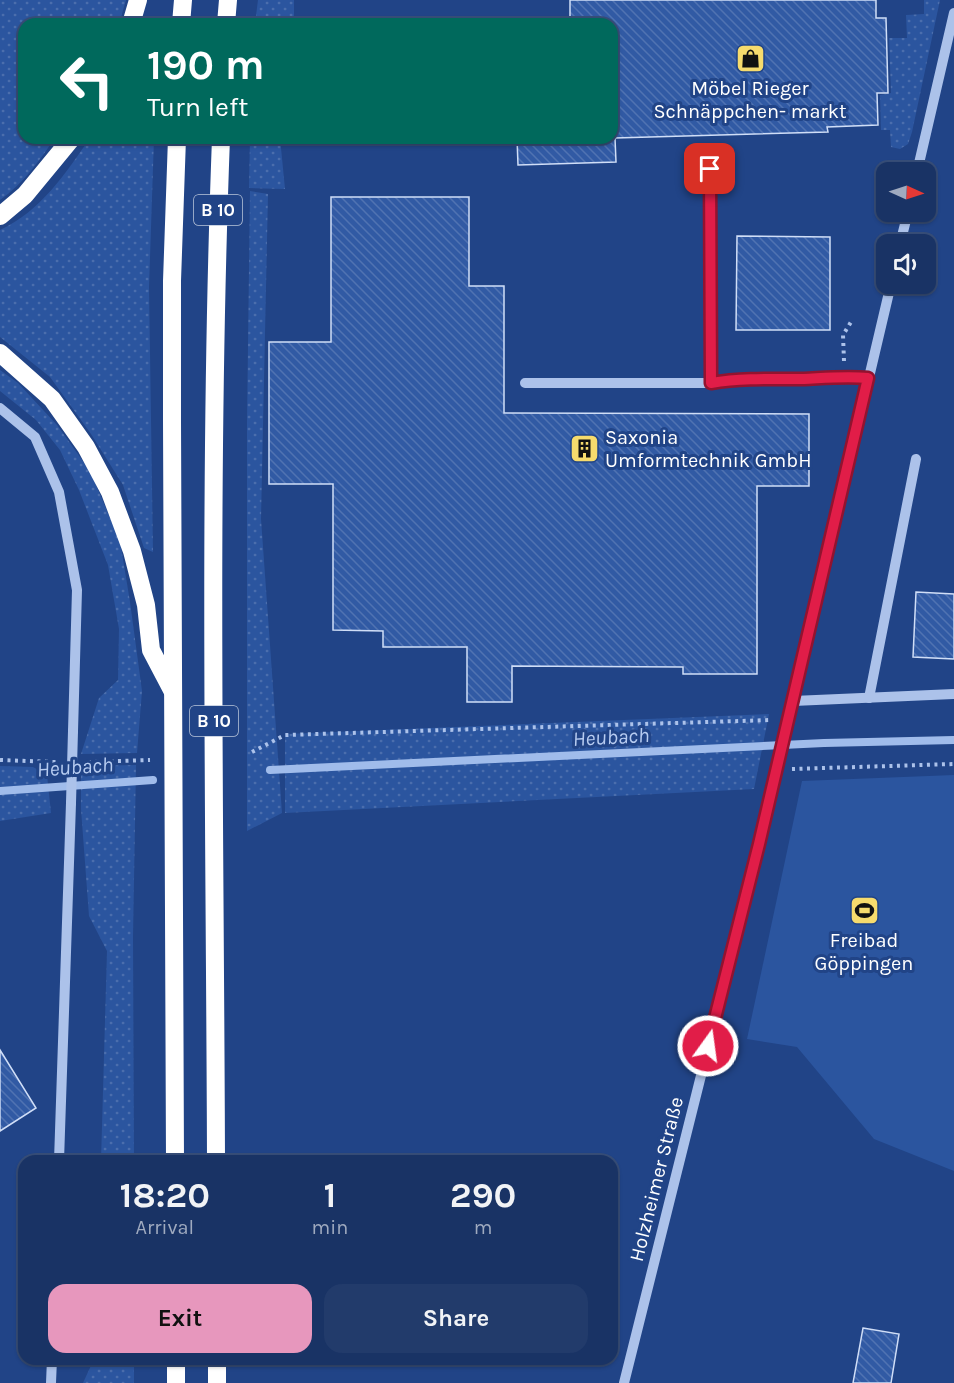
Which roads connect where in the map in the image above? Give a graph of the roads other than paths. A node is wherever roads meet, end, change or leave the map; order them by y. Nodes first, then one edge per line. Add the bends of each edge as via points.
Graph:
1 (138, 0) edge
2 (183, 0) edge
3 (228, 0) edge
4 (954, 13) edge
5 (133, 18) edge
6 (182, 18) edge
7 (226, 18) edge
8 (67, 144) edge
9 (177, 144) edge
10 (221, 144) edge
11 (919, 162) edge
12 (710, 169) dead end
13 (0, 216) edge
14 (889, 294) edge
15 (0, 353) edge
16 (868, 378) junction
17 (525, 383) dead end
18 (711, 383) junction
19 (0, 408) edge
20 (916, 459) dead end
21 (174, 694) junction
22 (954, 694) edge
23 (869, 698) junction
24 (792, 701) junction
25 (59, 1155) edge
26 (175, 1155) edge
27 (216, 1155) edge
28 (52, 1365) edge
29 (176, 1365) edge
30 (217, 1365) edge
31 (51, 1383) edge
32 (176, 1383) edge
33 (217, 1383) edge
34 (624, 1383) edge

1 - 5 highway
2 - 6 highway
3 - 7 highway
4 - 11 street
8 - 13 highway via 25,195
9 - 21 highway, B 10 via 172,281
10 - 27 highway, B 10 via 214,416
12 - 18 street
14 - 16 street, Holzheimer Straße
15 - 21 highway, B 10 via 52,399 86,447 110,492 132,551 146,605 151,650
16 - 18 street via 741,378
16 - 24 street, Holzheimer Straße
17 - 18 street
19 - 25 street, bridge via 35,437 59,492 77,590
20 - 23 street
21 - 26 highway, B 10
22 - 23 street
23 - 24 street
24 - 34 street, Holzheimer Straße
28 - 31 street
29 - 32 highway
30 - 33 highway

